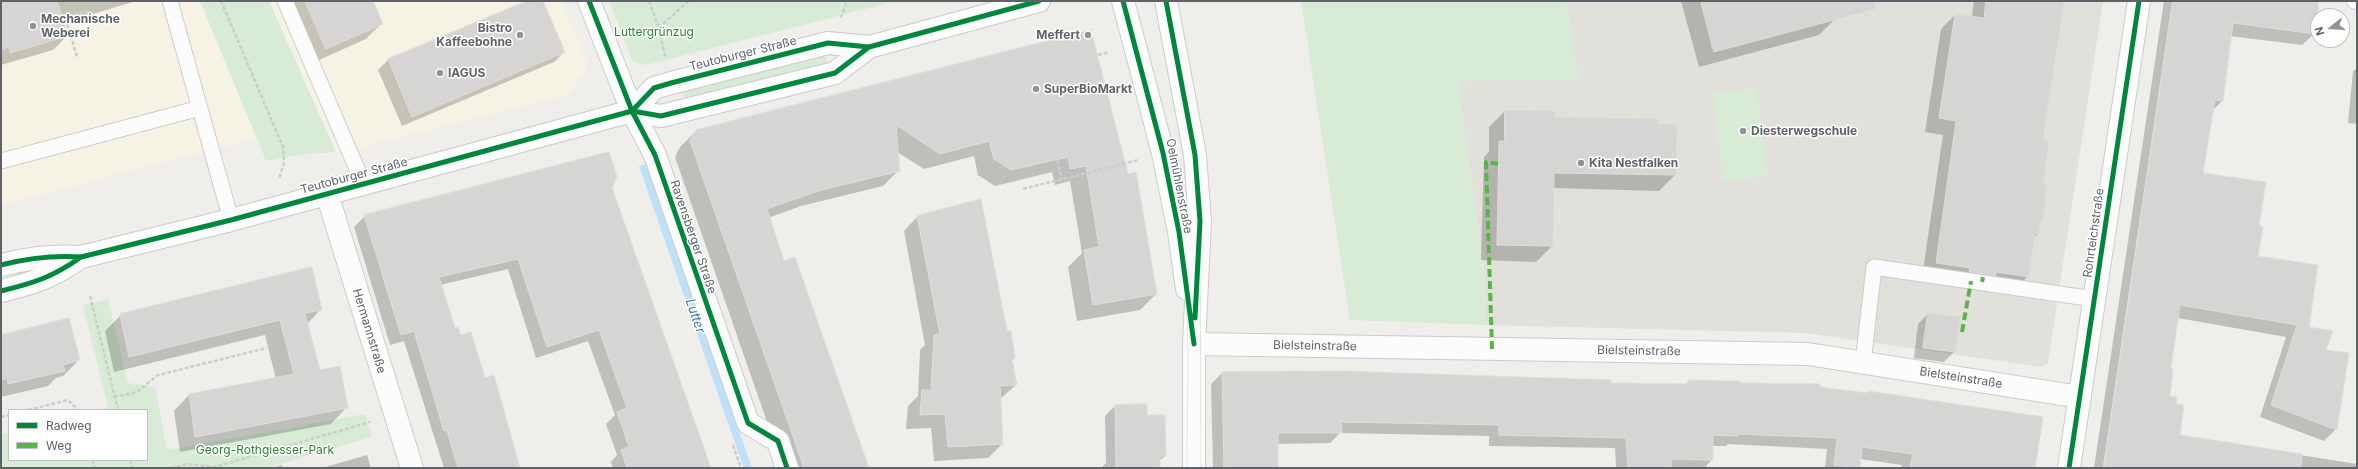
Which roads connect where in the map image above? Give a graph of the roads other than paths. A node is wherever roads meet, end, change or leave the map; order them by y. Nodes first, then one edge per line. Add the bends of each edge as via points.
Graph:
1 (170, 1) edge
2 (285, 1) edge
3 (589, 1) edge
4 (1039, 1) edge
5 (1123, 1) edge
6 (1166, 1) edge
7 (2139, 1) edge
8 (2354, 1) edge
9 (2357, 2) edge
10 (869, 48) junction
11 (200, 108) junction
12 (632, 111) junction
13 (1, 161) edge
14 (363, 183) junction
15 (327, 194) junction
16 (231, 220) junction
17 (81, 257) junction
18 (1, 265) edge
19 (1, 291) edge
20 (2094, 299) junction
21 (1194, 344) junction
22 (1863, 363) junction
23 (2080, 397) junction
24 (412, 468) edge
25 (787, 468) edge
26 (1194, 468) edge
27 (2069, 468) edge

1 - 11 lane
2 - 14 lane
3 - 12 street, Ravensberger Straße
4 - 10 street, Teutoburger Straße
5 - 21 street, Oelmühlenstraße via 1164,154 1179,232
6 - 21 street, Oelmühlenstraße via 1195,155 1200,221
7 - 20 street, Rohrteichstraße
8 - 9 lane
10 - 12 street, Teutoburger Straße via 835,73 662,116
10 - 12 street, Teutoburger Straße via 828,43 671,83 654,88
11 - 13 lane
11 - 16 lane
12 - 14 street, Teutoburger Straße
12 - 25 street, Ravensberger Straße via 655,154 748,423 778,441
14 - 15 street, Teutoburger Straße
15 - 16 street, Teutoburger Straße
15 - 24 street, Hermannstraße
16 - 17 street, Teutoburger Straße
17 - 18 street, Teutoburger Straße via 58,255
17 - 19 street, Teutoburger Straße via 48,278
20 - 22 lane via 1874,267
20 - 23 street, Rohrteichstraße
21 - 22 street, Bielsteinstraße via 1808,354
21 - 26 street, Oelmühlenstraße
22 - 23 street, Bielsteinstraße
23 - 27 street, Rohrteichstraße

